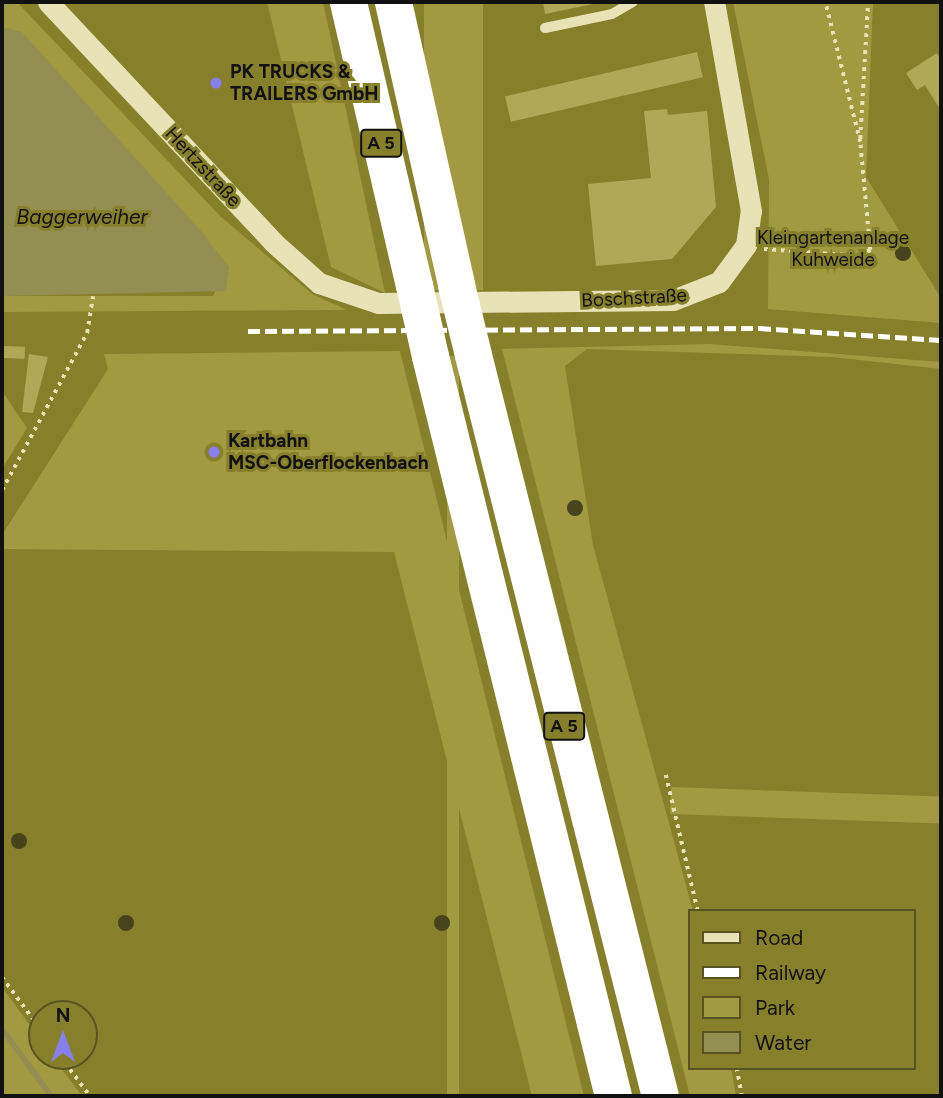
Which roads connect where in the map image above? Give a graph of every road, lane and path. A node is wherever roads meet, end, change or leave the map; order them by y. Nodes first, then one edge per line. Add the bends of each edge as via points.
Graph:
1 (48, 2) edge
2 (348, 2) edge
3 (393, 2) edge
4 (633, 2) edge
5 (714, 2) edge
6 (825, 2) edge
7 (868, 2) edge
8 (545, 28) dead end
9 (860, 142) junction
10 (746, 245) junction
11 (93, 296) dead end
12 (378, 303) joint
13 (2, 490) edge
14 (666, 775) dead end
15 (698, 909) edge
16 (2, 977) edge
17 (28, 1012) edge
18 (71, 1070) edge
19 (737, 1070) edge
20 (90, 1096) edge
21 (613, 1096) edge
22 (660, 1096) edge
23 (742, 1096) edge

1 - 12 street, Hertzstraße via 273,242 319,284
2 - 21 highway, A 5, bridge via 430,356
3 - 22 highway, A 5, bridge via 473,355
4 - 8 lane via 612,14
5 - 10 street via 748,187
6 - 9 path
7 - 9 path
9 - 10 path via 871,244 866,254
10 - 12 street, Boschstraße via 719,282 688,298
11 - 13 path via 94,318
14 - 15 path
16 - 17 path
18 - 20 path
19 - 23 path

